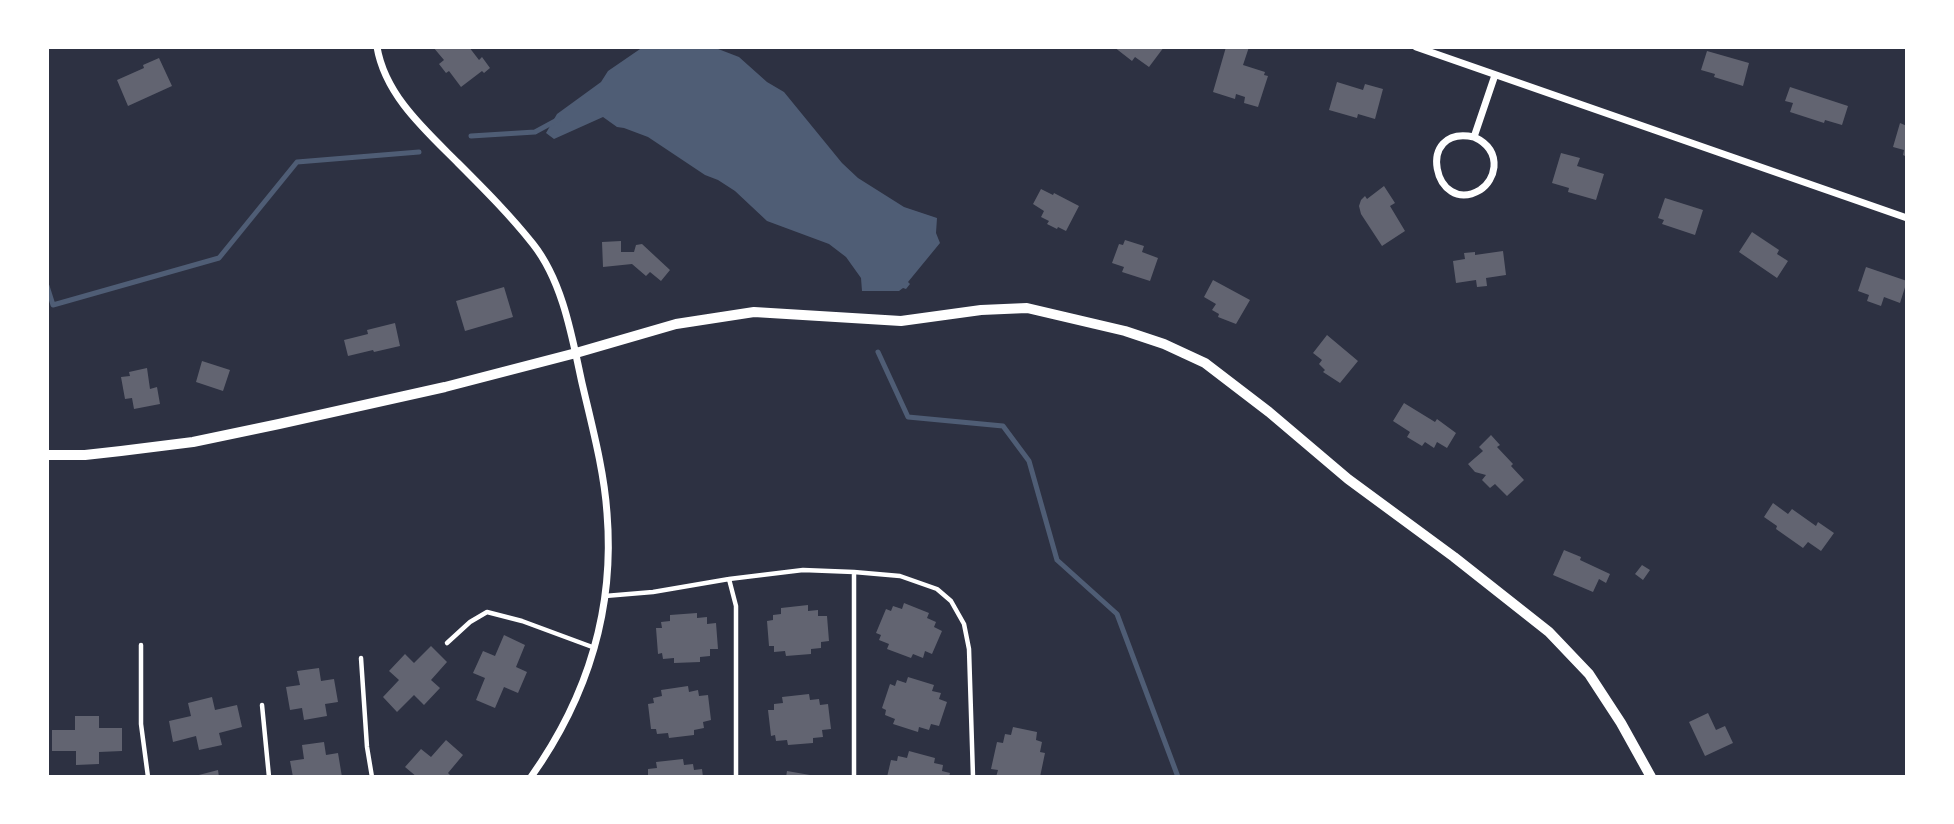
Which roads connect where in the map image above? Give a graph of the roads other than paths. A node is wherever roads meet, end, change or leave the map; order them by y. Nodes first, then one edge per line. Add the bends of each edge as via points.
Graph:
1 (377, 47) edge
2 (1416, 47) edge
3 (1495, 75) junction
4 (1474, 137) junction
5 (1907, 218) edge
6 (576, 353) junction
7 (47, 455) edge
8 (854, 572) junction
9 (729, 579) junction
10 (605, 596) junction
11 (447, 643) dead end
12 (141, 645) dead end
13 (595, 648) junction
14 (361, 658) dead end
15 (262, 705) dead end
16 (148, 777) edge
17 (270, 777) edge
18 (372, 777) edge
19 (531, 777) edge
20 (736, 777) edge
21 (854, 777) edge
22 (973, 777) edge
23 (1651, 777) edge

1 - 6 street via 388,82 406,107 535,247 554,280
2 - 3 street
3 - 4 street
3 - 5 street
4 - 4 street via 1450,139 1436,159 1438,177 1457,193 1480,190 1492,176 1492,153
6 - 7 street via 193,442
6 - 10 street via 607,512
6 - 23 street via 676,324 754,312 901,321 1027,309 1164,344 1205,363 1549,632 1589,674
8 - 9 lane via 803,570
8 - 21 lane
8 - 22 lane via 900,576 937,589 958,612 969,649
9 - 10 lane
9 - 20 lane via 736,606
10 - 13 street
11 - 13 lane via 487,612
12 - 16 lane via 141,724
13 - 19 street via 571,710
14 - 18 lane
15 - 17 lane

